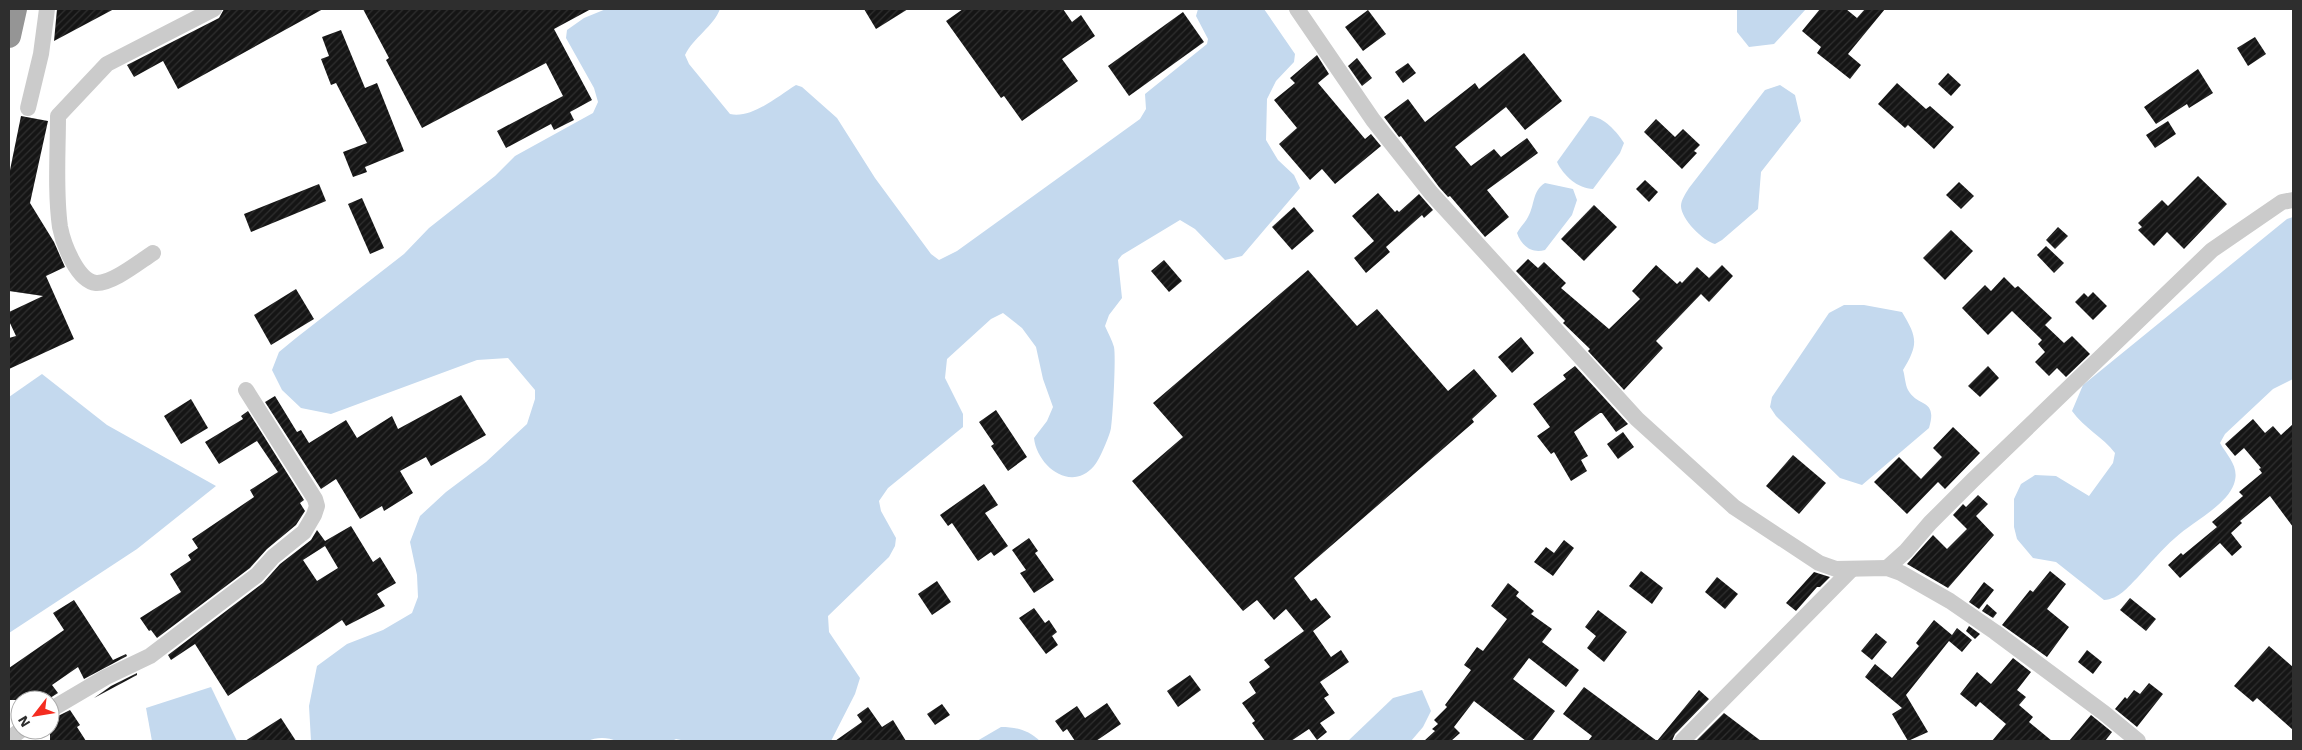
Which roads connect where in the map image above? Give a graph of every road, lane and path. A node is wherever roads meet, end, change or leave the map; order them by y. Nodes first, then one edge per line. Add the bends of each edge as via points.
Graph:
1 (15, 9) edge
2 (47, 9) edge
3 (214, 9) edge
4 (1297, 9) edge
5 (9, 36) edge
6 (28, 108) dead end
7 (2293, 200) edge
8 (153, 253) dead end
9 (246, 390) dead end
10 (1887, 568) junction
11 (1852, 569) junction
12 (60, 704) edge
13 (1682, 741) edge
14 (2138, 741) edge

1 - 5 highway
2 - 6 street via 41,54
3 - 8 street via 107,64 58,116 60,228 78,270 87,280 107,282
4 - 11 street via 1374,120 1431,193 1637,419 1734,507 1819,563 1836,569
7 - 10 street via 2282,202 2212,250
9 - 12 street via 315,499 314,515 304,532 257,575 150,656
10 - 11 street
10 - 14 street via 1950,601 1996,632
11 - 13 street

